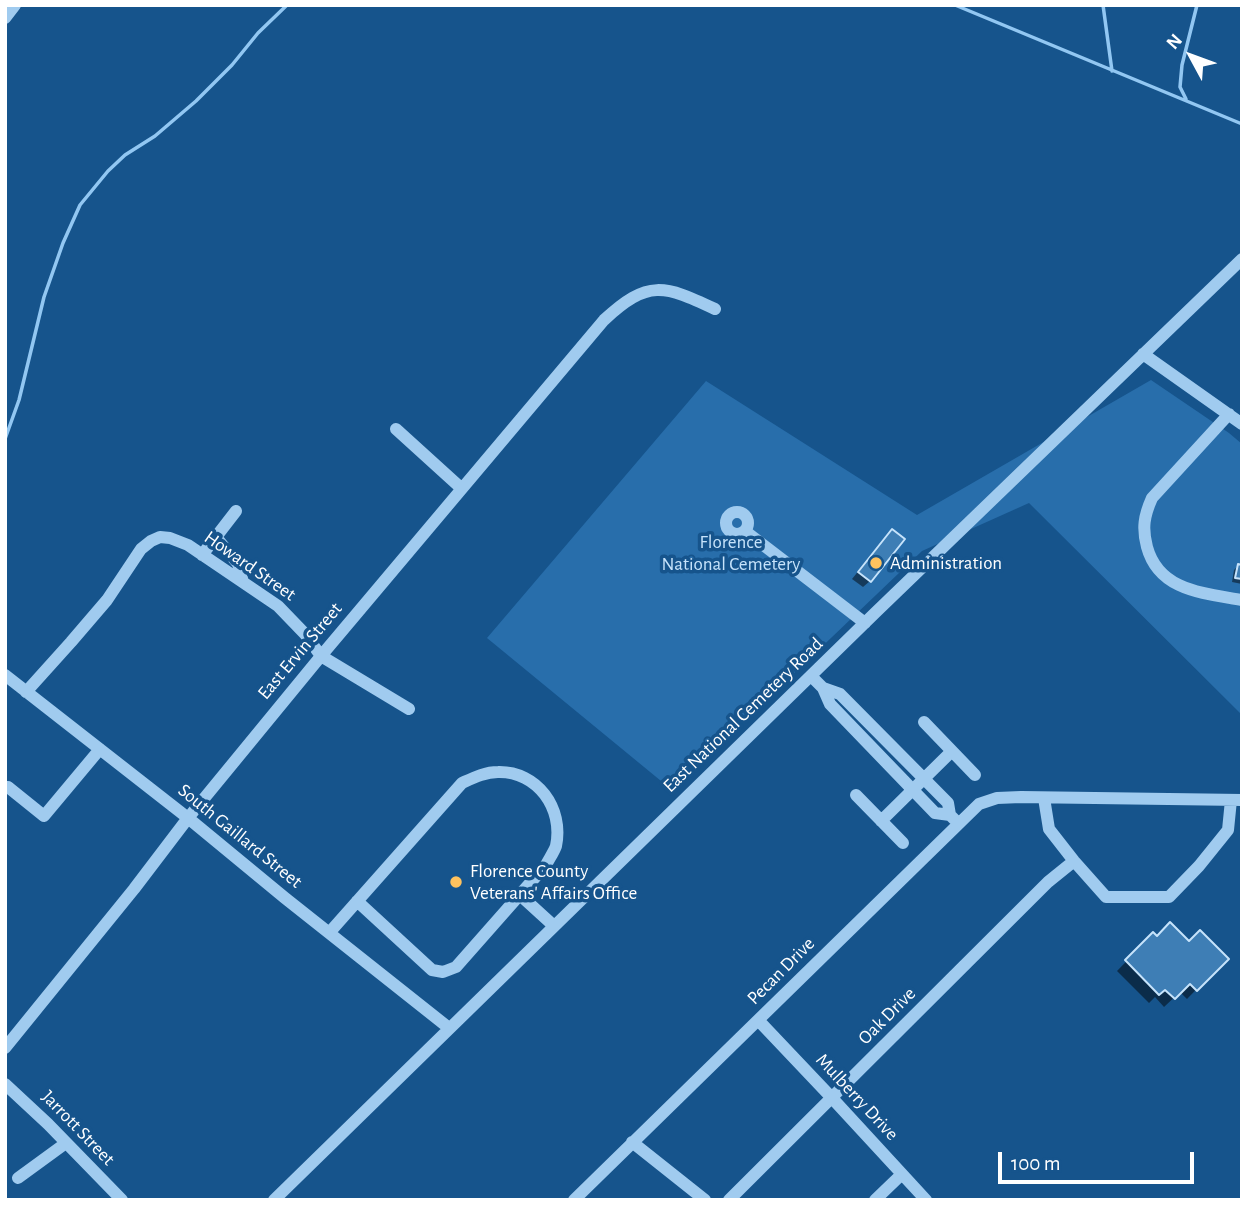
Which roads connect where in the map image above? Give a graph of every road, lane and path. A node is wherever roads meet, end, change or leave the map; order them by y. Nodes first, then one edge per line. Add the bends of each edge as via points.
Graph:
1 (15, 5) edge
2 (5, 18) edge
3 (1242, 259) edge
4 (715, 309) dead end
5 (1143, 354) junction
6 (1229, 414) junction
7 (1242, 424) edge
8 (396, 429) dead end
9 (461, 488) junction
10 (236, 511) dead end
11 (745, 531) dead end
12 (216, 537) junction
13 (202, 555) junction
14 (243, 582) junction
15 (1242, 600) edge
16 (864, 623) junction
17 (321, 656) junction
18 (5, 675) edge
19 (811, 676) junction
20 (823, 688) junction
21 (26, 692) junction
22 (408, 709) dead end
23 (924, 722) dead end
24 (100, 749) junction
25 (952, 751) junction
26 (975, 775) dead end
27 (924, 778) junction
28 (8, 787) dead end
29 (913, 790) junction
30 (856, 795) dead end
31 (1044, 798) junction
32 (1236, 800) edge
33 (188, 818) junction
34 (954, 820) junction
35 (881, 821) junction
36 (903, 843) dead end
37 (1074, 861) junction
38 (520, 895) junction
39 (357, 901) junction
40 (554, 926) junction
41 (329, 933) junction
42 (759, 1021) junction
43 (449, 1028) junction
44 (5, 1048) edge
45 (5, 1084) edge
46 (832, 1098) junction
47 (632, 1142) junction
48 (66, 1143) junction
49 (902, 1174) junction
50 (18, 1178) dead end
51 (122, 1200) edge
52 (274, 1200) edge
53 (575, 1200) edge
54 (705, 1200) edge
55 (729, 1200) edge
56 (875, 1200) edge
57 (926, 1200) edge

1 - 2 street
3 - 5 street, East National Cemetery Road
4 - 9 street, East Ervin Street via 661,289 633,296 604,320
5 - 6 street
5 - 16 street, East National Cemetery Road
6 - 7 street
6 - 15 street via 1152,498 1145,514 1144,536 1150,557 1175,584
8 - 9 street
9 - 17 street, East Ervin Street
10 - 12 street
11 - 16 street
12 - 13 street
12 - 14 street via 238,564
13 - 14 street, Howard Street
13 - 21 street, Howard Street via 170,538 150,541 107,600
14 - 17 street, Howard Street via 278,606
16 - 19 street, East National Cemetery Road
17 - 22 street, Howard Street
17 - 33 street, East Ervin Street
18 - 21 street, South Gaillard Street
19 - 20 street
19 - 40 street, East National Cemetery Road
20 - 27 street via 840,694
20 - 29 street via 830,704
21 - 24 street, South Gaillard Street
23 - 25 street
24 - 28 street via 44,816
24 - 33 street, South Gaillard Street
25 - 26 street
25 - 27 street
27 - 29 street
27 - 34 street via 948,803
29 - 34 street via 935,813
29 - 35 street
30 - 35 street
31 - 32 street
31 - 34 street, Pecan Drive via 988,800
31 - 37 street via 1049,829
32 - 37 street via 1228,830 1169,897 1106,897
33 - 41 street, South Gaillard Street
33 - 44 street, East Ervin Street
34 - 42 street, Pecan Drive
35 - 36 street
37 - 46 street, Oak Drive
38 - 39 street via 456,967 443,972 432,970
38 - 39 street via 555,848 556,820 548,796 536,785 523,777 495,772 462,783
38 - 40 street
39 - 41 street
40 - 43 street, East National Cemetery Road
41 - 43 street, South Gaillard Street
42 - 46 street, Mulberry Drive
42 - 47 street, Pecan Drive
43 - 52 street, East National Cemetery Road
45 - 48 street, Jarrott Street
46 - 49 street, Mulberry Drive
46 - 55 street, Oak Drive
47 - 53 street, Pecan Drive
47 - 54 street
48 - 50 street
48 - 51 street, Jarrott Street
49 - 56 street
49 - 57 street, Mulberry Drive

